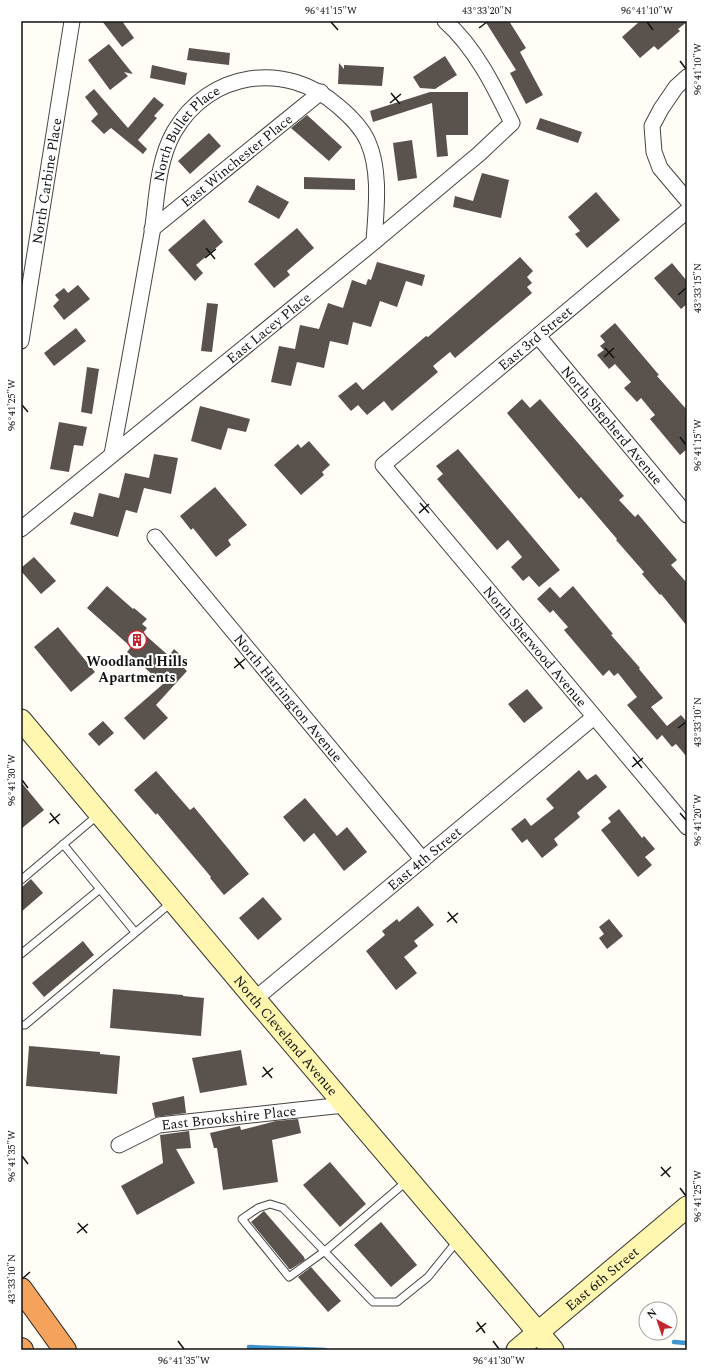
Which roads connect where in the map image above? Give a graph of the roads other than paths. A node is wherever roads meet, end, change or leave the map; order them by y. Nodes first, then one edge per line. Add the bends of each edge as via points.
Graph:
1 (72, 21) edge
2 (445, 21) edge
3 (687, 78) edge
4 (321, 92) junction
5 (687, 200) edge
6 (687, 211) edge
7 (152, 229) junction
8 (374, 242) junction
9 (538, 336) junction
10 (21, 341) edge
11 (112, 454) junction
12 (383, 465) joint
13 (687, 515) edge
14 (21, 529) edge
15 (155, 536) dead end
16 (594, 717) junction
17 (21, 720) edge
18 (99, 814) junction
19 (687, 827) edge
20 (63, 844) junction
21 (423, 860) junction
22 (21, 880) edge
23 (100, 889) junction
24 (173, 901) junction
25 (135, 932) junction
26 (21, 954) edge
27 (255, 999) junction
28 (21, 1025) edge
29 (344, 1105) junction
30 (119, 1145) dead end
31 (408, 1180) junction
32 (687, 1207) edge
33 (459, 1239) junction
34 (325, 1251) junction
35 (21, 1288) edge
36 (538, 1332) junction
37 (65, 1350) edge
38 (517, 1350) edge
39 (553, 1350) edge

1 - 10 street, North Carbine Place
2 - 8 street, East Lacey Place via 467,45 496,90 512,123
3 - 5 street via 676,87 652,126 654,152 660,168
4 - 7 street, East Winchester Place
4 - 7 street, North Bullet Place via 303,83 267,76 235,82 199,102 175,131 166,148
4 - 8 street, North Bullet Place via 347,113 367,140 373,154 376,178
6 - 9 street, East 3rd Street
7 - 11 street, North Bullet Place
8 - 11 street, East Lacey Place
9 - 12 street, East 3rd Street
9 - 13 street, North Shepherd Avenue
11 - 14 street, East Lacey Place
12 - 16 street, North Sherwood Avenue
15 - 21 street, North Harrington Avenue
16 - 19 street, North Sherwood Avenue
16 - 21 street, East 4th Street
17 - 18 street, North Cleveland Avenue
18 - 20 lane
18 - 24 street, North Cleveland Avenue
20 - 22 lane
20 - 23 lane
21 - 27 street, East 4th Street
23 - 25 lane
23 - 26 lane
24 - 25 lane
24 - 27 street, North Cleveland Avenue
25 - 28 lane via 25,1025
27 - 29 street, North Cleveland Avenue
29 - 30 street, East Brookshire Place via 159,1125
29 - 31 street, North Cleveland Avenue
31 - 33 street, North Cleveland Avenue
31 - 34 lane
32 - 36 street, East 6th Street
33 - 34 lane via 428,1278 397,1302 374,1302
33 - 36 street, North Cleveland Avenue
34 - 34 lane via 289,1277 242,1219 258,1208 270,1204 283,1208
35 - 37 highway
36 - 38 street, East 6th Street
36 - 39 street, North Cleveland Avenue

